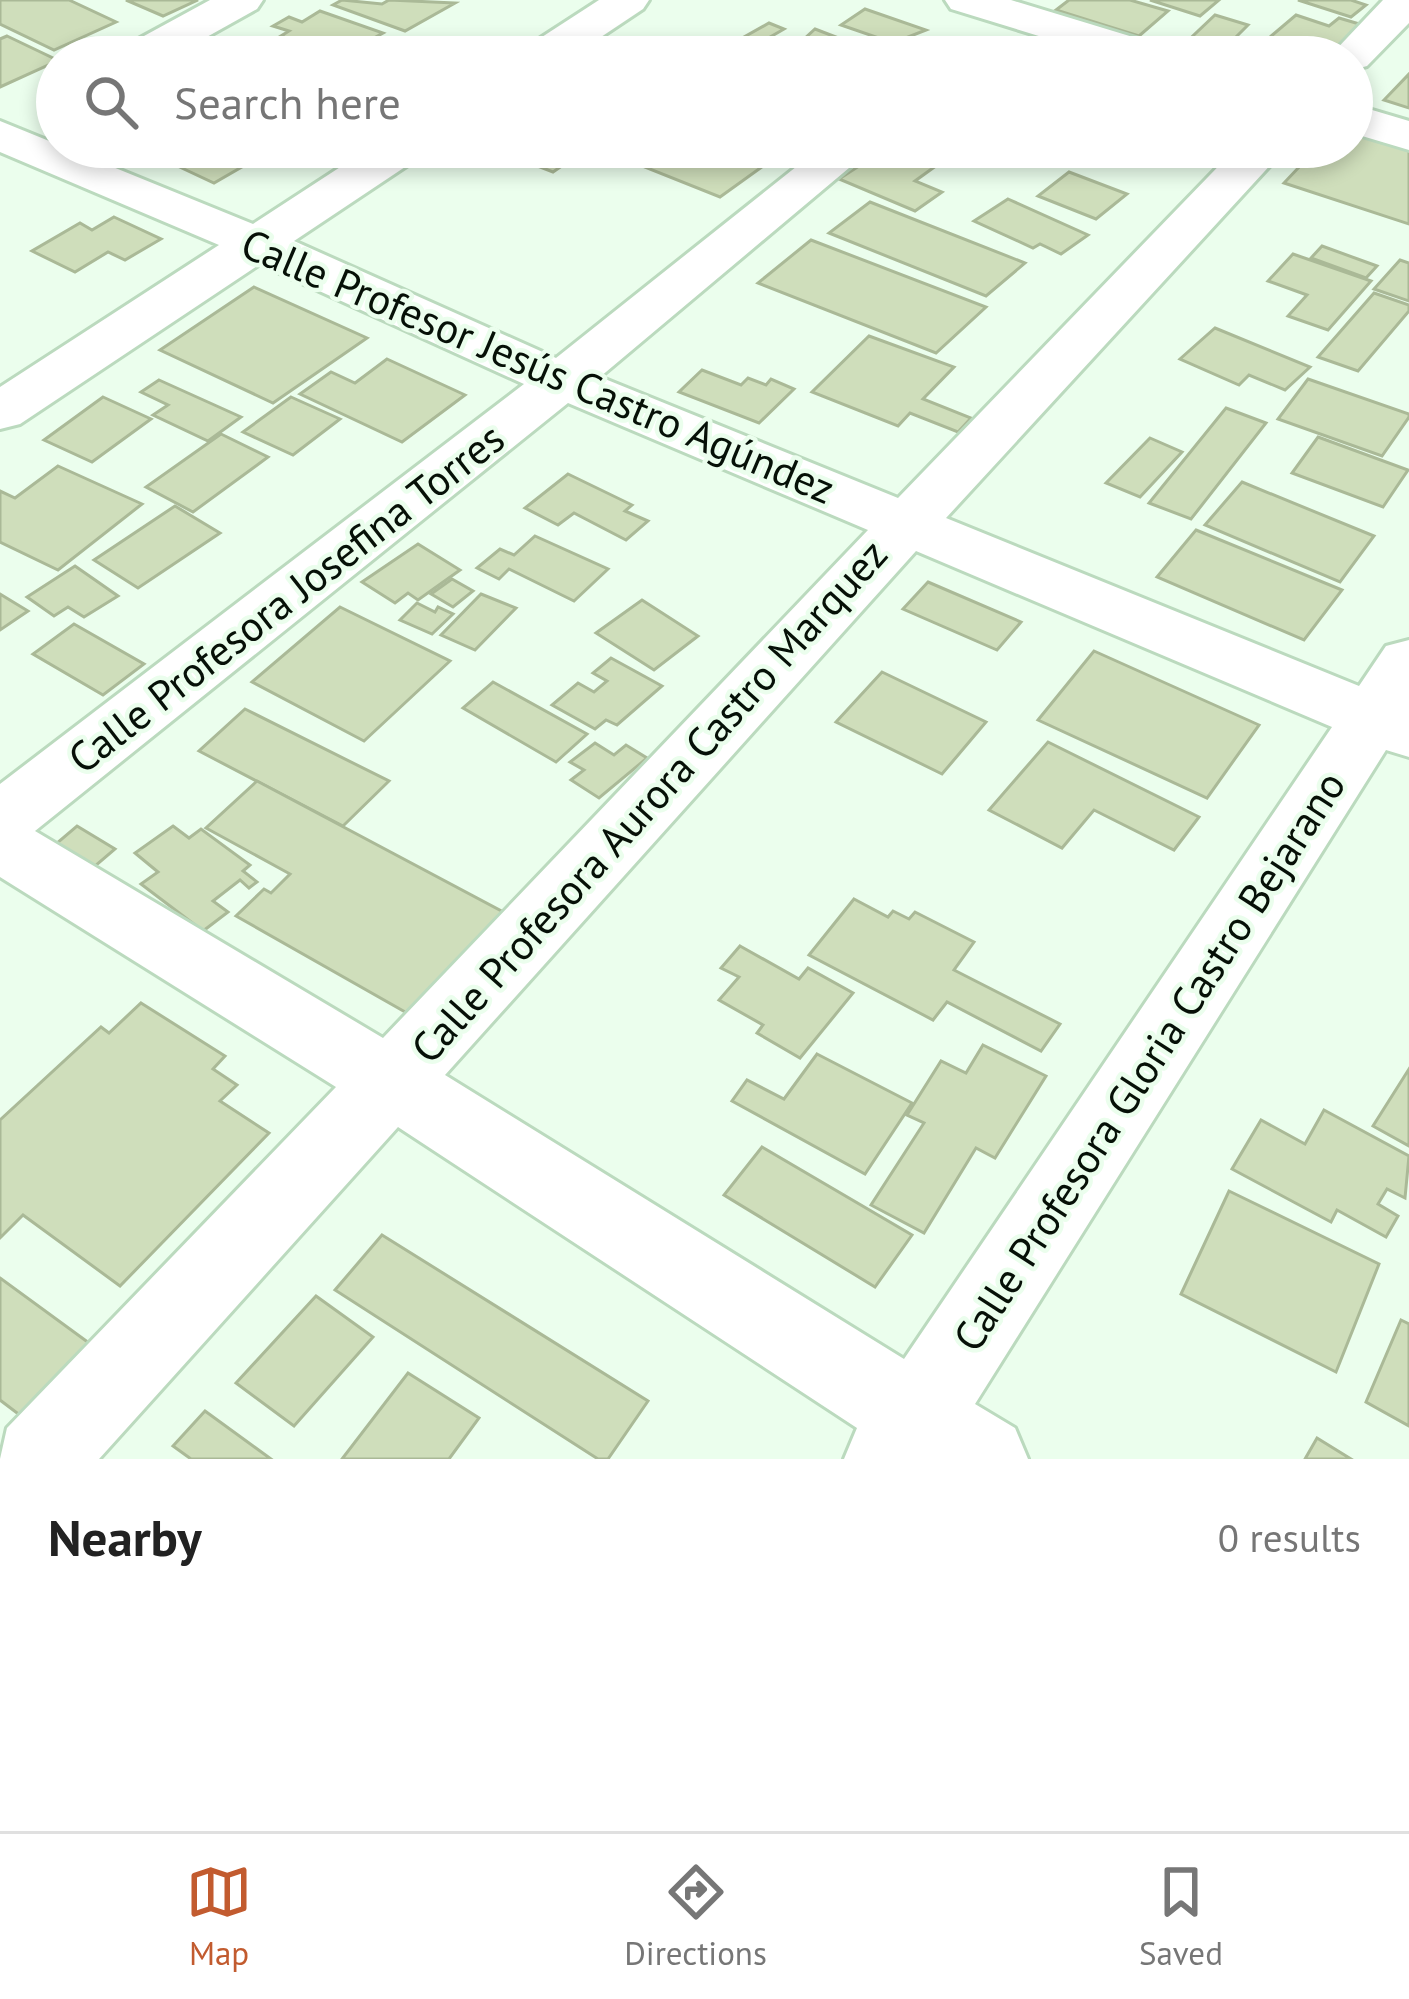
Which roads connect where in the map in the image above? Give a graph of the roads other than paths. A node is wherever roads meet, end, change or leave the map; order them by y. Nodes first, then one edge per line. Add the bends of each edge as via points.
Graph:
1 (242, 0) edge
2 (628, 0) edge
3 (965, 0) edge
4 (1407, 0) edge
5 (1022, 7) edge
6 (176, 36) edge
7 (573, 36) edge
8 (987, 36) edge
9 (1098, 36) edge
10 (1372, 36) edge
11 (1373, 125) edge
12 (1409, 136) edge
13 (100, 168) edge
14 (371, 168) edge
15 (824, 168) edge
16 (1243, 168) edge
17 (256, 243) junction
18 (562, 381) junction
19 (0, 412) edge
20 (903, 524) junction
21 (1397, 704) edge
22 (0, 821) edge
23 (0, 843) edge
24 (393, 1083) junction
25 (902, 1438) edge
26 (39, 1459) edge
27 (983, 1459) edge

1 - 6 street
2 - 7 street
3 - 5 street
4 - 10 street
5 - 8 street
5 - 9 street
11 - 12 street
13 - 17 street, Calle Profesor Jesús Castro Agúndez
14 - 17 street
15 - 18 street, Calle Profesora Josefina Torres
16 - 20 street, Calle Profesora Aurora Castro Marquez
17 - 18 street, Calle Profesor Jesús Castro Agúndez
17 - 19 street
18 - 20 street, Calle Profesor Jesús Castro Agúndez
18 - 22 street, Calle Profesora Josefina Torres
20 - 21 street, Calle Profesor Jesús Castro Agúndez
20 - 24 street, Calle Profesora Aurora Castro Marquez
21 - 25 street, Calle Profesora Gloria Castro Bejarano
23 - 24 street
24 - 25 street
24 - 26 street, Calle Profesora Aurora Castro Marquez
25 - 27 street

